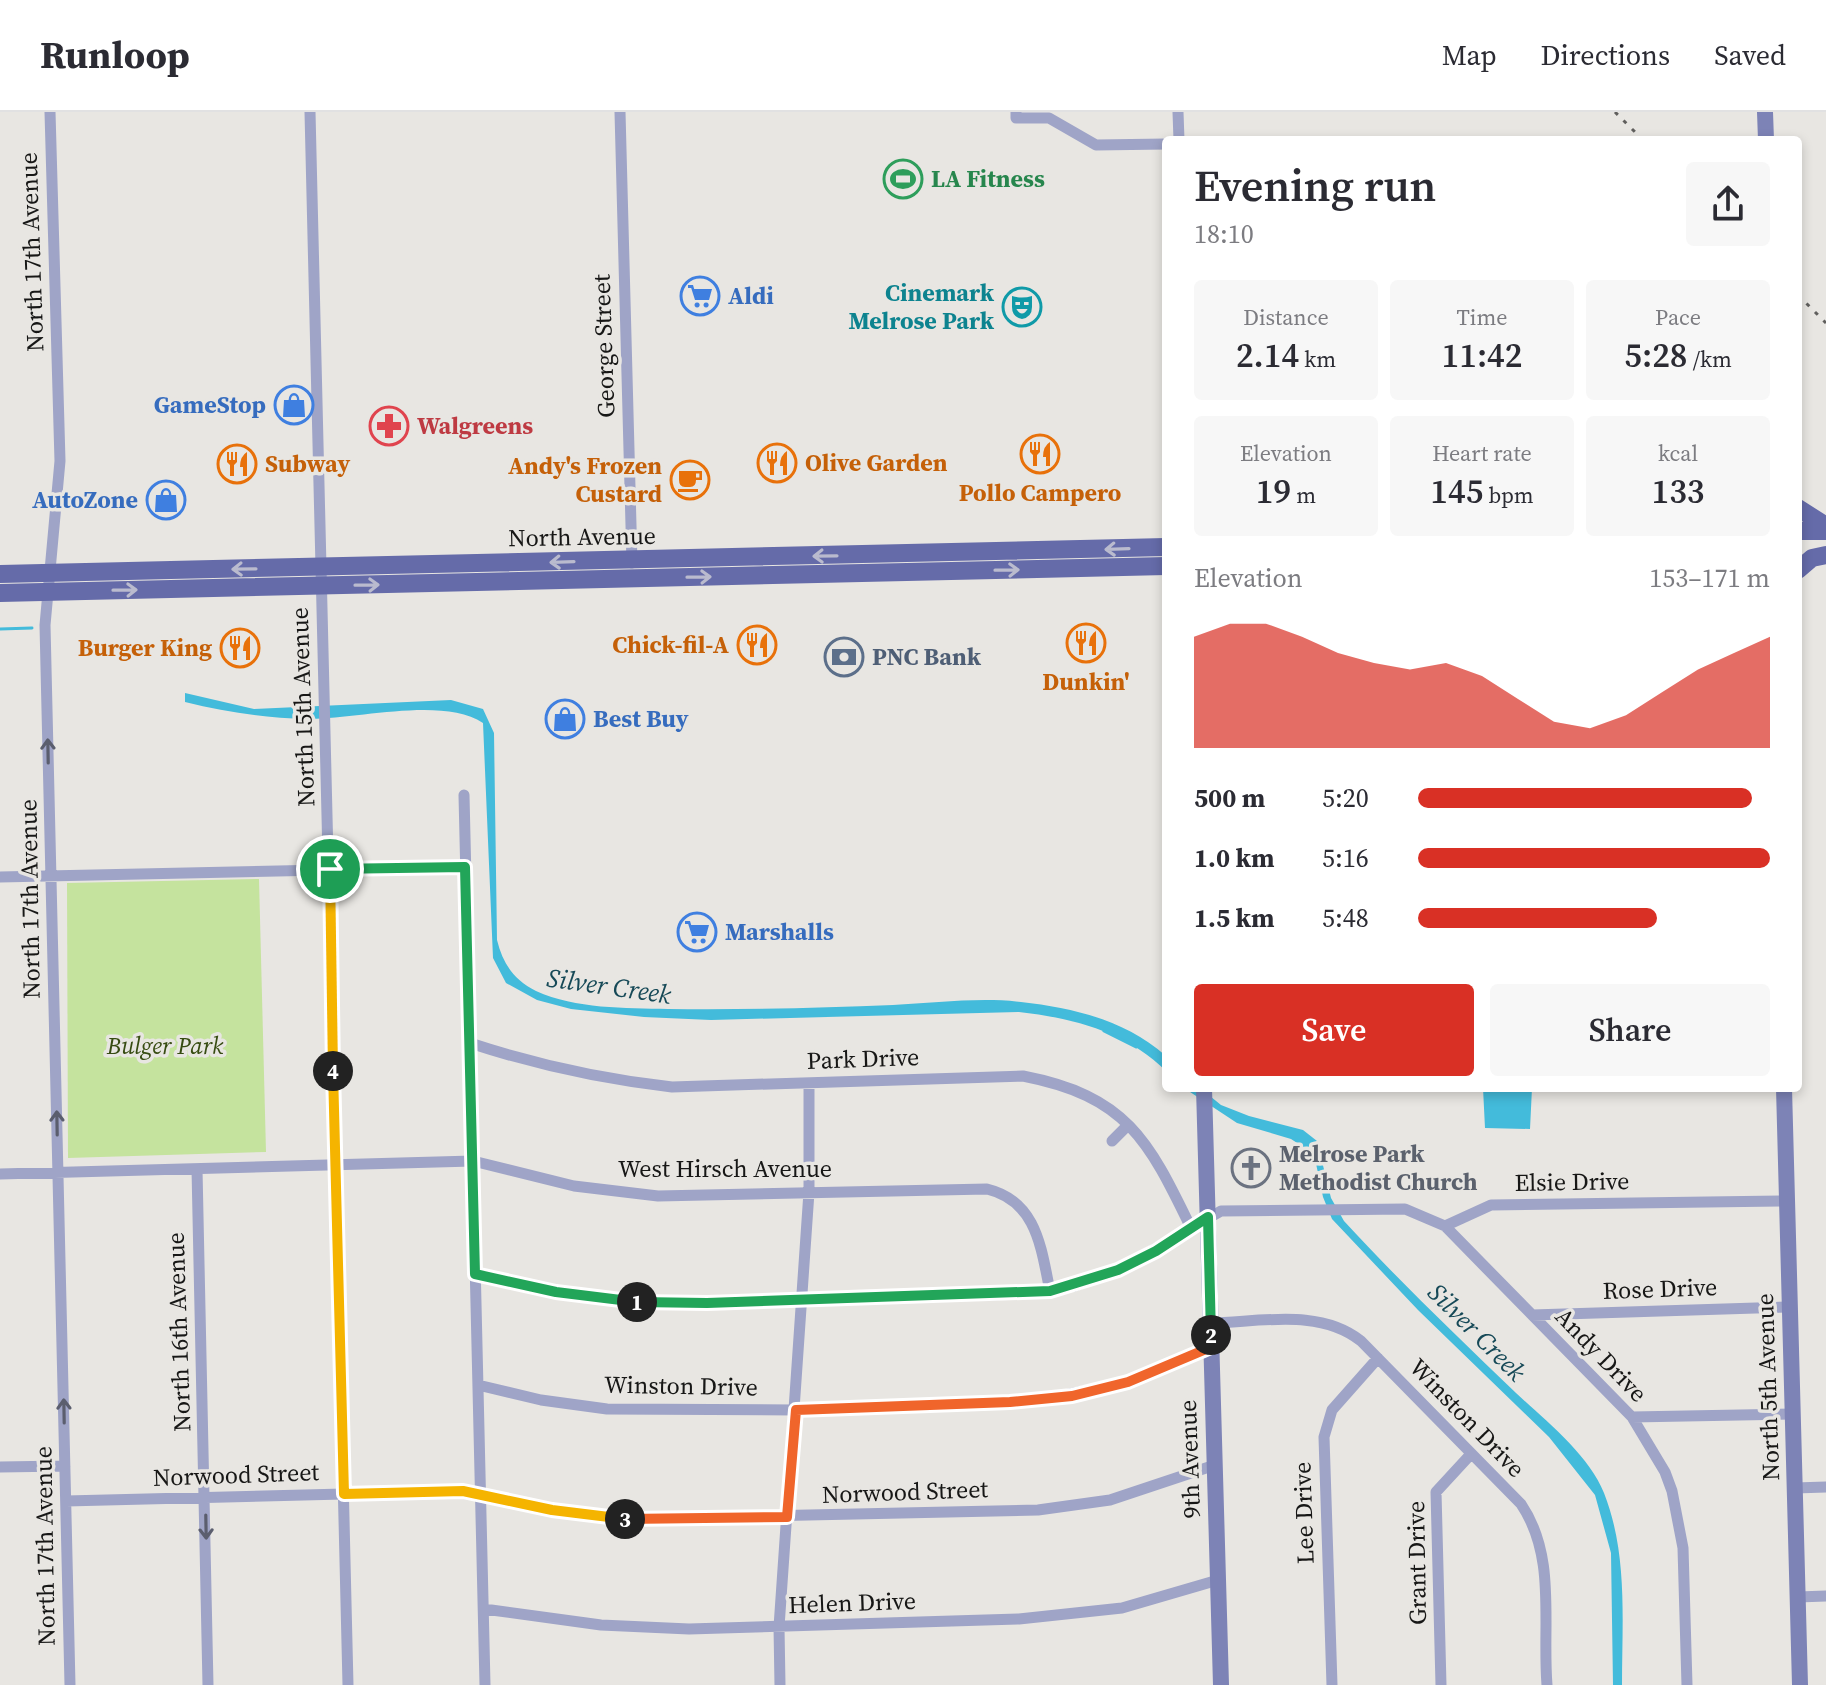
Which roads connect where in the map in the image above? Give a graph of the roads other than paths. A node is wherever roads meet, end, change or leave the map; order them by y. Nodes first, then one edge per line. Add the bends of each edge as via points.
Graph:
1 (50, 112) edge
2 (310, 112) edge
3 (620, 112) edge
4 (1016, 112) edge
5 (1178, 112) edge
6 (1765, 112) edge
7 (1179, 136) edge
8 (1766, 136) edge
9 (1162, 144) edge
10 (1802, 511) edge
11 (1826, 528) edge
12 (1802, 531) edge
13 (1162, 547) edge
14 (1802, 551) edge
15 (1826, 552) edge
16 (1162, 566) edge
17 (1802, 567) edge
18 (632, 569) junction
19 (0, 574) edge
20 (322, 576) junction
21 (48, 582) junction
22 (0, 593) edge
23 (464, 795) dead end
24 (465, 867) junction
25 (330, 869) junction
26 (51, 876) junction
27 (0, 877) edge
28 (470, 1043) junction
29 (809, 1083) junction
30 (1784, 1092) edge
31 (1204, 1095) edge
32 (1128, 1125) junction
33 (1112, 1141) dead end
34 (473, 1161) junction
35 (335, 1166) junction
36 (197, 1169) junction
37 (58, 1173) junction
38 (0, 1174) edge
39 (809, 1192) junction
40 (1787, 1201) junction
41 (1208, 1217) junction
42 (1445, 1226) junction
43 (1191, 1228) junction
44 (475, 1274) junction
45 (1050, 1291) junction
46 (802, 1300) junction
47 (1790, 1307) junction
48 (1532, 1315) junction
49 (1211, 1323) junction
50 (1211, 1347) junction
51 (1378, 1358) junction
52 (478, 1385) junction
53 (796, 1410) junction
54 (1793, 1414) junction
55 (1632, 1417) junction
56 (1471, 1454) junction
57 (1215, 1465) junction
58 (65, 1466) junction
59 (0, 1467) edge
60 (1826, 1487) edge
61 (1795, 1488) junction
62 (344, 1494) junction
63 (481, 1495) junction
64 (206, 1498) junction
65 (66, 1501) junction
66 (787, 1517) junction
67 (1218, 1580) junction
68 (1826, 1596) edge
69 (1798, 1597) junction
70 (484, 1609) junction
71 (779, 1627) junction
72 (70, 1685) edge
73 (208, 1685) edge
74 (348, 1685) edge
75 (485, 1685) edge
76 (780, 1685) edge
77 (1221, 1685) edge
78 (1332, 1685) edge
79 (1441, 1685) edge
80 (1547, 1685) edge
81 (1687, 1685) edge
82 (1800, 1685) edge

1 - 21 street, North 17th Avenue via 60,461
2 - 20 street, North 15th Avenue
3 - 18 street, George Street
4 - 9 street via 1016,118 1049,118 1096,145
5 - 7 street
6 - 8 street
10 - 11 main road
11 - 12 main road
13 -> 18 main road, North Avenue
14 - 15 main road
15 - 17 main road
18 -> 16 main road, North Avenue
18 - 20 main road, North Avenue
19 - 21 main road, North Avenue
20 - 21 main road, North Avenue
20 - 25 street, North 15th Avenue
21 - 22 main road, North Avenue
26 -> 21 street, North 17th Avenue
23 - 24 street
24 - 25 street
24 - 28 street
25 - 26 street
25 - 35 street, North 15th Avenue
26 - 27 street
37 -> 26 street, North 17th Avenue
28 - 29 street, Park Drive via 539,1066 615,1081 672,1087
28 - 34 street
29 - 32 street, Park Drive via 1023,1076 1083,1092
29 - 39 street
30 - 40 street, North 5th Avenue
31 - 41 street, 9th Avenue
32 - 33 street
32 - 43 street, Park Drive via 1161,1166
34 - 35 street, West Hirsch Avenue
34 - 39 street, West Hirsch Avenue via 630,1194
34 - 44 street
35 - 36 street, West Hirsch Avenue
35 - 62 street, North 15th Avenue
36 - 37 street, West Hirsch Avenue
36 - 64 street, North 16th Avenue
37 - 38 street, West Hirsch Avenue
58 -> 37 street, North 17th Avenue
39 - 45 street, West Hirsch Avenue via 976,1188 1002,1193 1031,1219
39 - 46 street
40 - 42 street, Elsie Drive via 1491,1205
40 - 47 street, North 5th Avenue
41 - 42 street via 1221,1211 1405,1209
41 - 43 street
41 - 49 street, 9th Avenue
42 - 48 street, Andy Drive
43 - 45 street via 1118,1270
44 - 46 street via 625,1301
44 - 52 street
45 - 46 street
46 - 53 street
47 - 48 street, Rose Drive
47 - 54 street, North 5th Avenue
48 - 55 street, Andy Drive
49 - 50 street, 9th Avenue
49 - 51 street, Winston Drive via 1319,1320 1343,1328
50 - 53 street, Winston Drive via 1128,1382 1072,1396
50 - 57 street, 9th Avenue
51 - 56 street, Winston Drive
51 - 78 street, Lee Drive via 1332,1410 1324,1437
52 - 53 street, Winston Drive via 607,1409
52 - 63 street
53 - 66 street
54 - 55 street
54 - 61 street, North 5th Avenue
55 - 81 street, Andy Drive via 1665,1472 1677,1512
56 - 79 street, Grant Drive via 1436,1492
56 - 80 street, Winston Drive via 1521,1504 1539,1534
57 - 66 street, Norwood Street via 1164,1485 1077,1507
57 - 67 street, 9th Avenue
58 - 59 street
58 - 65 street, North 17th Avenue
60 - 61 street
61 - 69 street, North 5th Avenue
62 - 63 street, Norwood Street
62 - 64 street, Norwood Street
62 - 74 street, North 15th Avenue
63 - 66 street, Norwood Street via 626,1519
63 - 70 street
64 - 65 street, Norwood Street
64 -> 73 street, North 16th Avenue
65 - 72 street, North 17th Avenue
66 - 71 street
67 - 71 street, Helen Drive via 1153,1601 1085,1614
67 - 77 street, 9th Avenue
68 - 69 street
69 - 82 street, North 5th Avenue
70 - 71 street, Helen Drive via 636,1628
70 - 75 street
71 - 76 street

